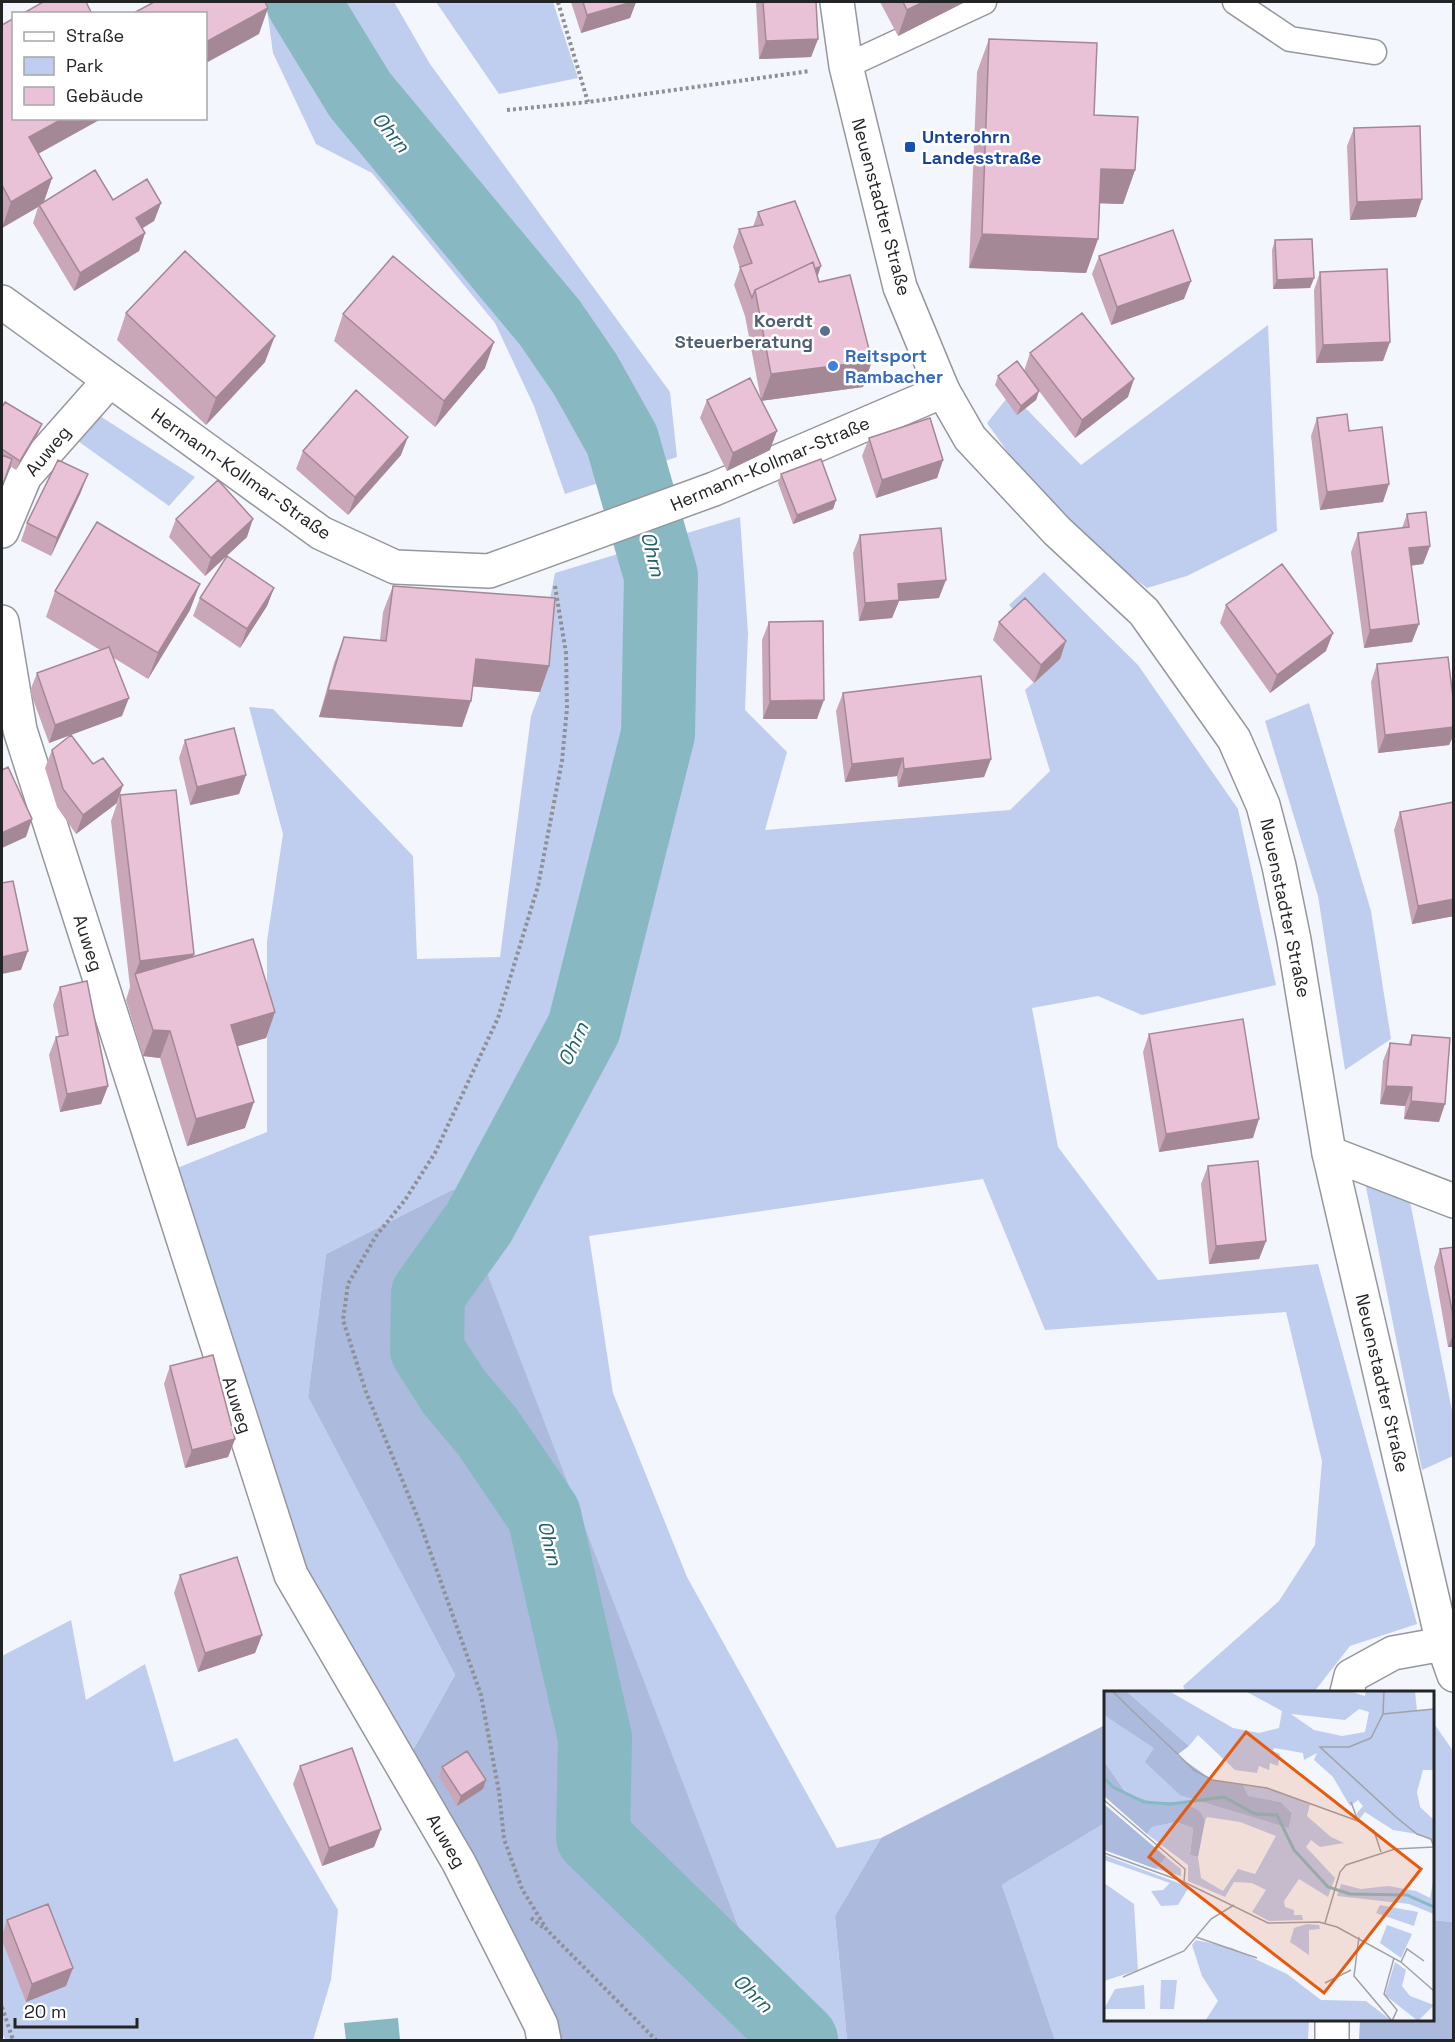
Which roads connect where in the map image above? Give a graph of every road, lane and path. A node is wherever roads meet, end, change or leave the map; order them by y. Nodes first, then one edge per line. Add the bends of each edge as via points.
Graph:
1 (558, 2) edge
2 (837, 2) edge
3 (984, 2) edge
4 (1235, 2) edge
5 (1374, 52) dead end
6 (846, 66) junction
7 (588, 102) junction
8 (507, 110) dead end
9 (2, 302) edge
10 (109, 381) junction
11 (943, 391) junction
12 (2, 531) edge
13 (546, 553) junction
14 (2, 621) edge
15 (11, 739) edge
16 (1329, 1154) junction
17 (1454, 1201) edge
18 (1443, 1644) junction
19 (1454, 1675) edge
20 (1347, 1691) edge
21 (2, 2007) edge
22 (1332, 2021) edge
23 (13, 2040) edge
24 (544, 2040) edge
25 (656, 2040) edge
26 (1332, 2040) edge

1 - 7 path
2 - 6 street, Neuenstadter Straße
3 - 6 lane
4 - 5 lane via 1290,39
6 - 7 path
6 - 11 street, Neuenstadter Straße via 900,287
7 - 8 path
9 - 10 street, Hermann-Kollmar-Straße
10 - 12 street, Auweg via 26,476
10 - 13 street, Hermann-Kollmar-Straße via 321,533 395,567 489,572
11 - 13 street, Hermann-Kollmar-Straße via 714,489
11 - 16 street, Neuenstadter Straße via 970,438 1057,531 1144,612 1234,739 1263,805 1279,866
13 - 25 path via 566,653 567,708 562,761 538,886 498,1018 435,1153 376,1236 348,1284 343,1320 366,1392 420,1523 481,1695 504,1839 522,1888 547,1930
14 - 15 street, Auweg
15 - 24 street, Auweg via 291,1575 459,1863 541,2025
16 - 17 street
16 - 18 street, Neuenstadter Straße
18 - 19 street, Neuenstadter Straße
18 - 20 street via 1393,1653 1352,1676
21 - 23 path
22 - 26 street

